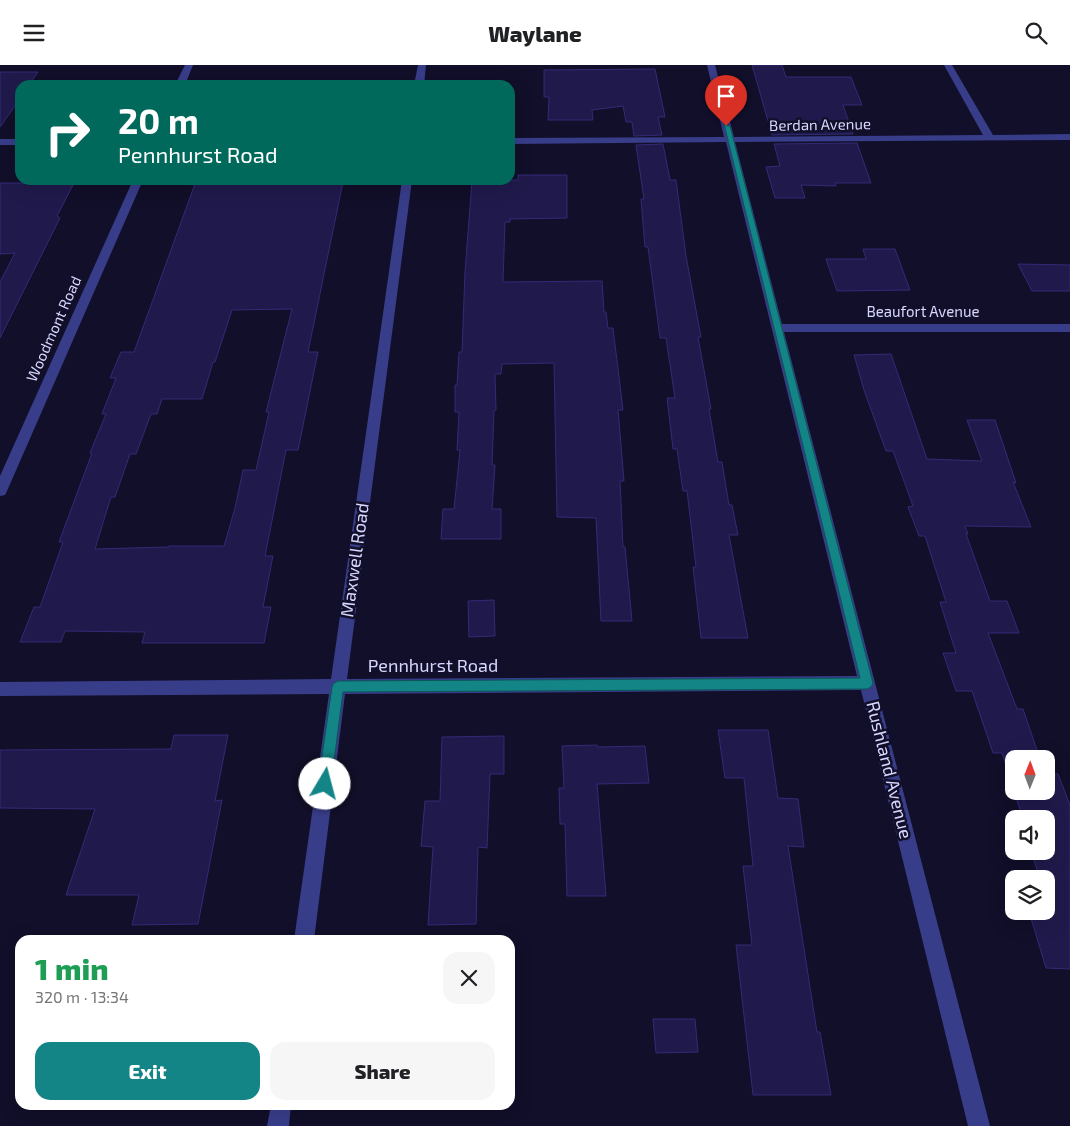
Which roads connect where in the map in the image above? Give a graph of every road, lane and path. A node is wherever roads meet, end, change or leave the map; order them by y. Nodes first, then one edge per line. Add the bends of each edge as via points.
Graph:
1 (189, 65) edge
2 (422, 65) edge
3 (711, 65) edge
4 (948, 65) edge
5 (182, 80) edge
6 (420, 80) edge
7 (1070, 137) edge
8 (990, 138) junction
9 (515, 141) edge
10 (730, 141) junction
11 (0, 142) edge
12 (15, 142) edge
13 (136, 185) edge
14 (406, 185) edge
15 (777, 328) junction
16 (1070, 328) edge
17 (0, 491) edge
18 (867, 683) junction
19 (338, 687) junction
20 (0, 689) edge
21 (305, 935) edge
22 (280, 1110) edge
23 (278, 1126) edge
24 (980, 1126) edge

1 - 5 street
2 - 6 street
3 - 10 street, Rushland Avenue
4 - 8 street
7 - 8 street, Berdan Avenue
8 - 10 street, Berdan Avenue
9 - 10 street, Berdan Avenue
10 - 15 street, Rushland Avenue
11 - 12 street
13 - 17 street, Woodmont Road
14 - 19 street, Maxwell Road
15 - 16 street, Beaufort Avenue
15 - 18 street, Rushland Avenue
18 - 19 street, Pennhurst Road
18 - 24 street, Rushland Avenue
19 - 20 street, Pennhurst Road
19 - 21 street, Maxwell Road
22 - 23 street

